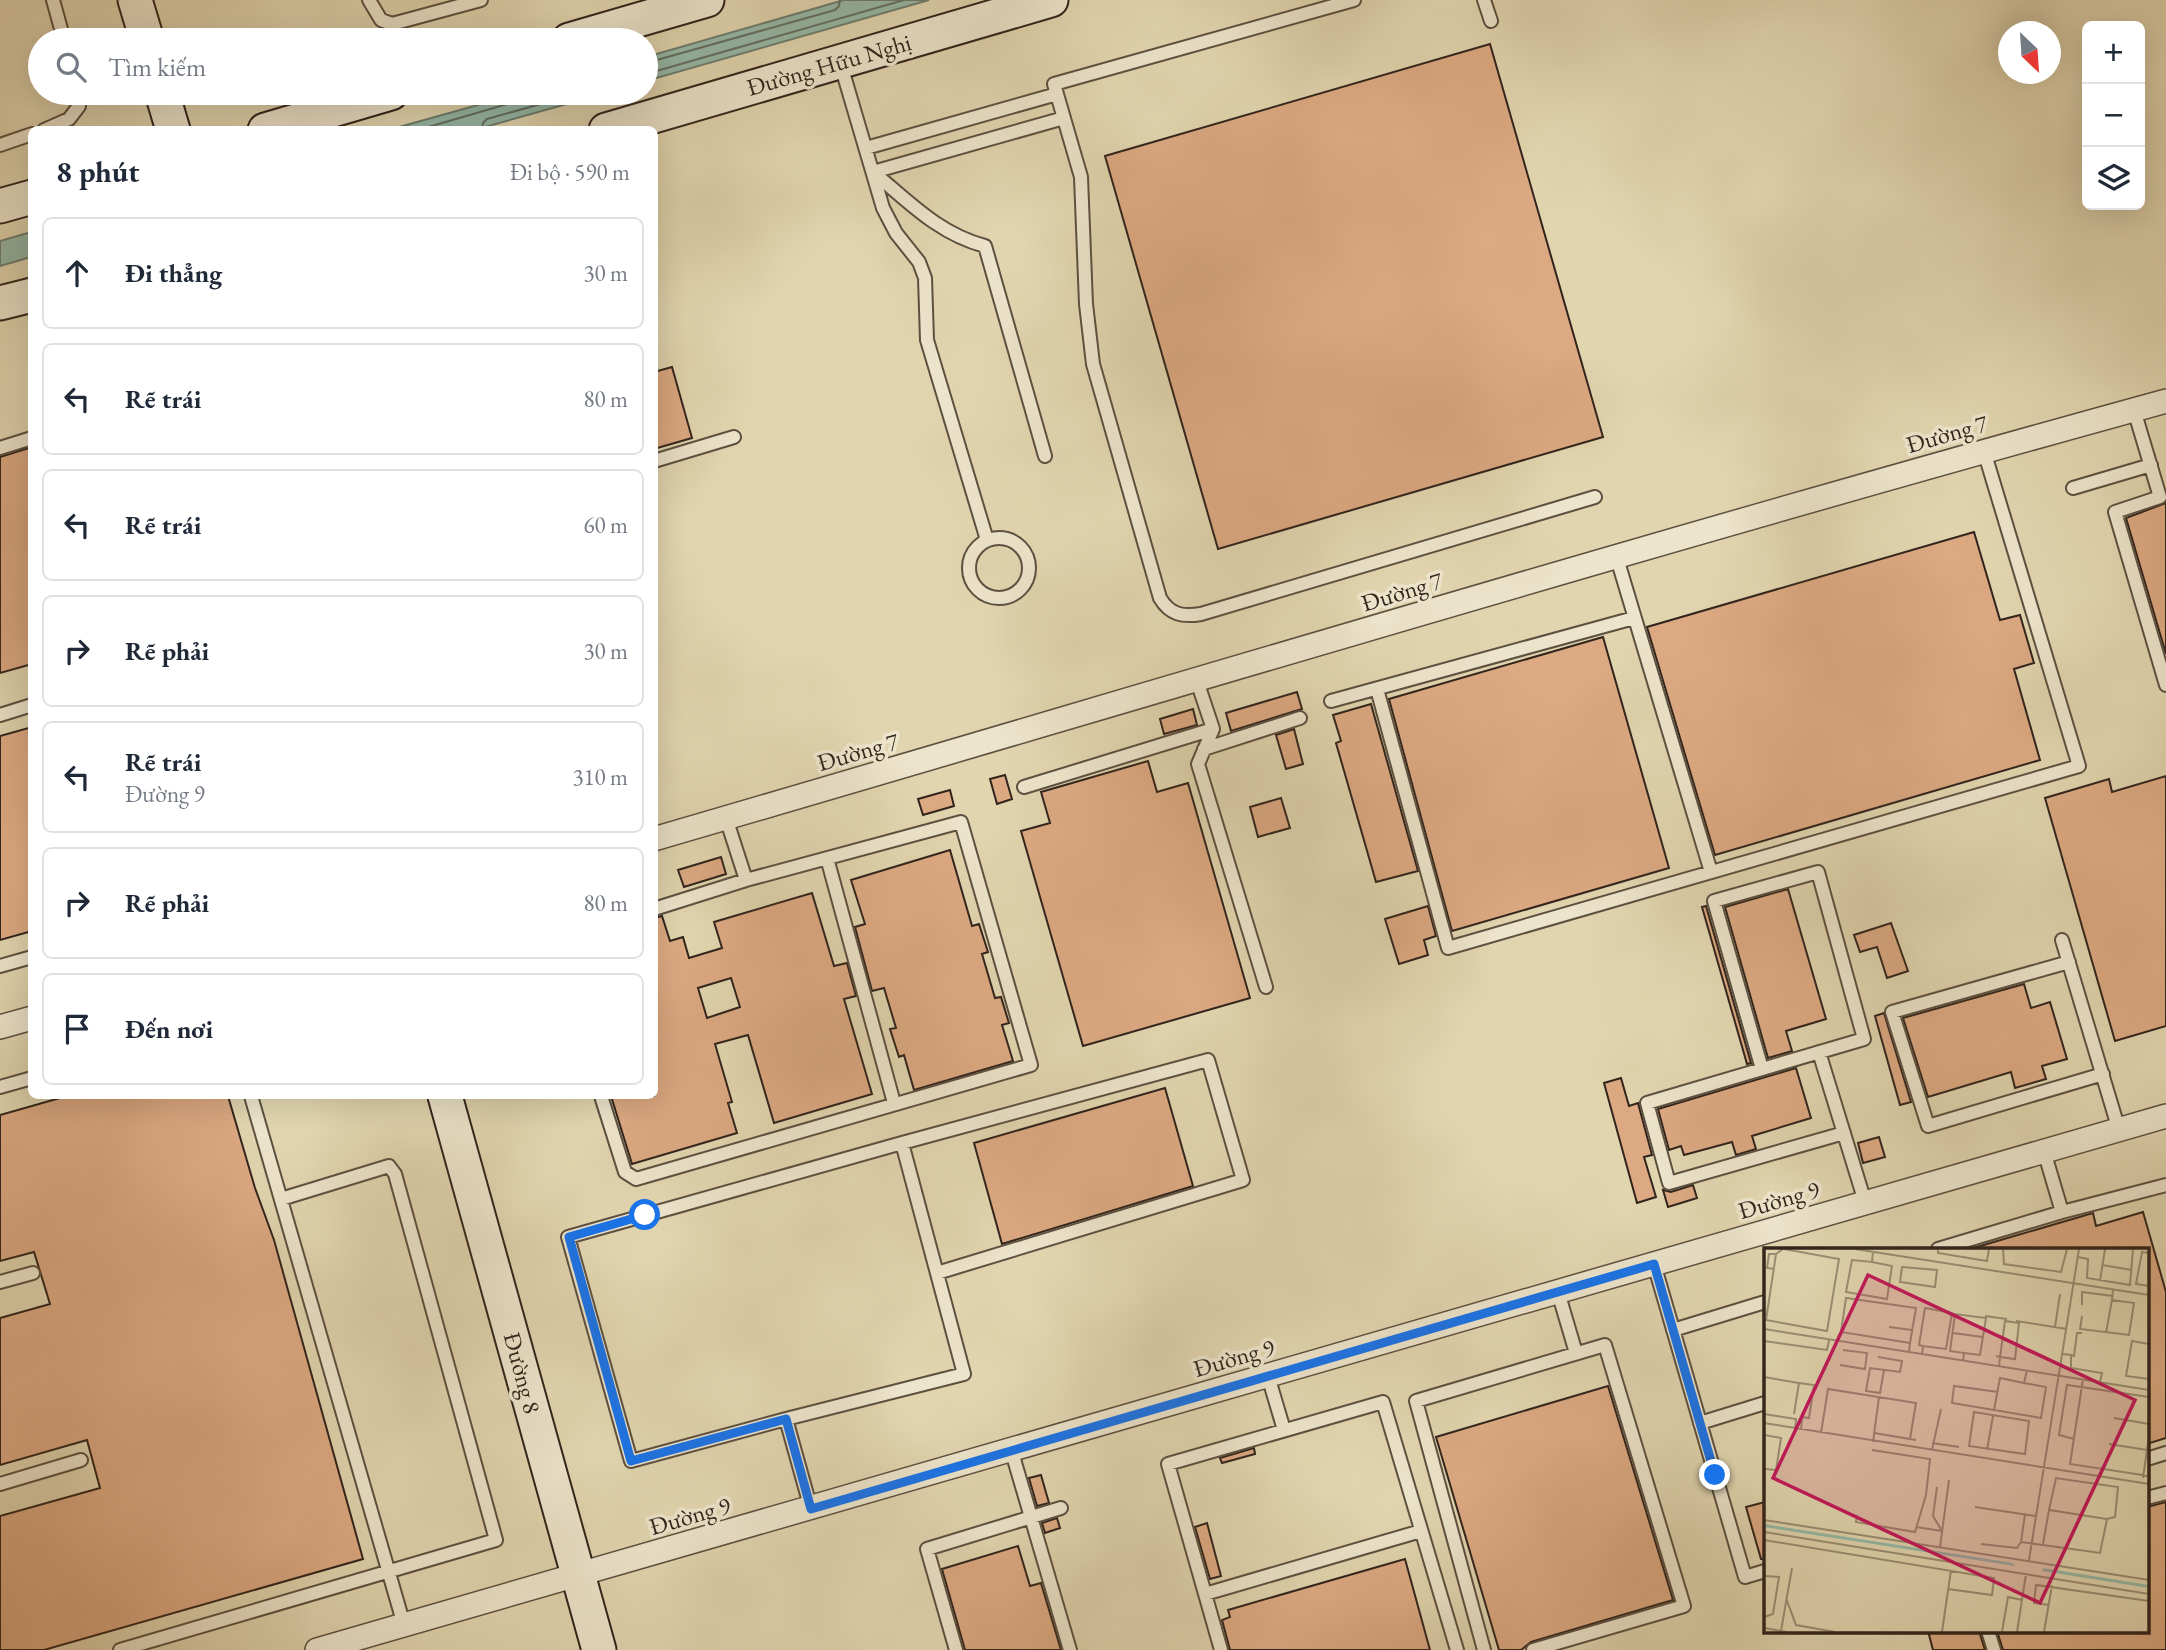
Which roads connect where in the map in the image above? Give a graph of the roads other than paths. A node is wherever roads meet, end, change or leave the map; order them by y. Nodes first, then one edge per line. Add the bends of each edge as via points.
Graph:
1 (53, 0) edge
2 (135, 0) edge
3 (369, 0) edge
4 (481, 0) edge
5 (707, 0) edge
6 (1051, 0) edge
7 (1354, 0) edge
8 (1484, 0) edge
9 (1491, 21) dead end
10 (61, 28) edge
11 (143, 28) edge
12 (610, 28) edge
13 (840, 62) junction
14 (1057, 94) junction
15 (79, 105) edge
16 (166, 105) edge
17 (350, 105) edge
18 (1065, 118) junction
19 (53, 126) edge
20 (172, 126) edge
21 (279, 126) edge
22 (620, 126) edge
23 (28, 135) edge
24 (0, 145) edge
25 (866, 148) junction
26 (873, 172) junction
27 (28, 198) edge
28 (0, 206) edge
29 (28, 296) edge
30 (0, 303) edge
31 (2166, 401) edge
32 (2134, 410) junction
33 (734, 437) dead end
34 (28, 439) edge
35 (0, 448) edge
36 (1984, 451) junction
37 (1045, 456) dead end
38 (658, 460) edge
39 (2151, 465) junction
40 (2073, 488) dead end
41 (1595, 497) dead end
42 (987, 540) junction
43 (1616, 555) junction
44 (1634, 618) junction
45 (1197, 681) junction
46 (2166, 685) edge
47 (1377, 689) junction
48 (1331, 701) dead end
49 (28, 706) edge
50 (0, 715) edge
51 (1300, 718) dead end
52 (1213, 729) junction
53 (1204, 748) junction
54 (1024, 788) dead end
55 (726, 818) junction
56 (658, 838) edge
57 (827, 858) junction
58 (1711, 872) junction
59 (746, 880) junction
60 (658, 908) edge
61 (2063, 940) dead end
62 (28, 958) edge
63 (2069, 962) junction
64 (0, 967) edge
65 (1266, 987) dead end
66 (28, 1019) edge
67 (0, 1027) edge
68 (1819, 1052) junction
69 (1762, 1069) junction
70 (2103, 1074) junction
71 (28, 1079) edge
72 (0, 1087) edge
73 (252, 1099) edge
74 (446, 1099) edge
75 (602, 1099) edge
76 (894, 1103) junction
77 (2166, 1116) edge
78 (2119, 1130) junction
79 (1844, 1133) junction
80 (902, 1143) junction
81 (2045, 1151) junction
82 (2166, 1185) edge
83 (281, 1199) junction
84 (1865, 1202) junction
85 (2062, 1212) junction
86 (1941, 1248) edge
87 (1654, 1264) junction
88 (33, 1273) dead end
89 (937, 1273) junction
90 (0, 1282) edge
91 (1558, 1292) junction
92 (1764, 1302) edge
93 (1673, 1330) junction
94 (1576, 1353) junction
95 (1268, 1376) junction
96 (1764, 1403) edge
97 (786, 1419) junction
98 (1700, 1423) junction
99 (1284, 1430) junction
100 (1011, 1449) junction
101 (2166, 1453) edge
102 (2148, 1459) edge
103 (81, 1460) dead end
104 (0, 1484) edge
105 (2166, 1493) edge
106 (2148, 1498) edge
107 (1061, 1507) dead end
108 (811, 1509) junction
109 (1031, 1516) junction
110 (1422, 1531) junction
111 (1764, 1571) edge
112 (390, 1572) junction
113 (578, 1574) junction
114 (1205, 1594) junction
115 (404, 1625) junction
116 (1988, 1632) edge
117 (120, 1650) edge
118 (317, 1650) edge
119 (599, 1650) edge
120 (956, 1650) edge
121 (1070, 1650) edge
122 (1221, 1650) edge
123 (1457, 1650) edge
124 (1484, 1650) edge
125 (1533, 1650) edge
126 (1994, 1650) edge

1 - 10 lane
2 - 11 main road
3 - 4 lane via 381,20 392,24
5 - 12 main road
6 - 13 main road, Đường Hữu Nghị
7 - 14 lane via 1054,84
8 - 9 lane
13 - 22 main road, Đường Hữu Nghị
13 - 25 lane
14 - 18 lane
14 - 25 lane
15 - 19 lane via 69,119
16 - 20 main road
17 - 21 main road
18 - 26 lane
18 - 41 lane via 1081,177 1093,364 1156,590 1173,612 1201,614
23 - 24 lane
25 - 26 lane
26 - 37 lane via 945,230 985,246
26 - 42 lane via 883,208 925,278 929,350
27 - 28 main road
29 - 30 main road
31 - 32 street, Đường 7
32 - 36 street, Đường 7
32 - 39 lane
33 - 38 lane
34 - 35 lane
36 - 43 street, Đường 7
36 - 58 lane via 2079,766
39 - 40 lane
39 - 46 lane via 2160,498 2115,512
42 - 42 lane via 973,554 973,582 987,595 1007,597 1028,578 1028,558 1007,539
43 - 44 lane
43 - 45 street, Đường 7
44 - 47 lane
44 - 58 lane
45 - 52 lane
45 - 55 street, Đường 7
47 - 48 lane
47 - 58 lane via 1448,948
49 - 50 lane
51 - 53 lane
52 - 53 lane
52 - 54 lane
53 - 65 lane via 1198,764
55 - 56 street, Đường 7
55 - 59 lane
57 - 59 lane
57 - 76 lane
57 - 76 lane via 961,822 1031,1065
59 - 60 lane
61 - 63 lane
62 - 64 lane
63 - 70 lane
63 - 70 lane via 1892,1012 1928,1126
66 - 67 street
68 - 69 lane
68 - 69 lane via 1864,1039 1818,872 1714,901
68 - 79 lane
69 - 79 lane via 1647,1103 1669,1184
70 - 78 lane
71 - 72 lane
73 - 83 lane
74 - 113 main road, Đường 8
75 - 76 lane via 625,1172 636,1179
77 - 78 street, Đường 9
78 - 81 street, Đường 9
79 - 84 lane
80 - 89 lane
80 - 89 lane via 1208,1060 1243,1180
80 - 97 lane via 569,1237 631,1461
81 - 84 street, Đường 9
81 - 85 lane
82 - 85 lane
83 - 112 lane
83 - 112 lane via 389,1166 395,1174 496,1540
84 - 87 street, Đường 9
85 - 86 lane
87 - 91 street, Đường 9
87 - 93 lane
88 - 90 lane
89 - 97 lane via 964,1374
91 - 94 lane
91 - 95 street, Đường 9
92 - 93 lane
93 - 98 lane
94 - 124 lane via 1416,1401
94 - 125 lane via 1605,1345 1684,1606
95 - 99 lane
95 - 100 street, Đường 9
96 - 98 lane
97 - 108 lane
98 - 111 lane via 1745,1577
99 - 110 lane via 1383,1402
99 - 114 lane via 1168,1464
100 - 108 street, Đường 9
100 - 109 lane
101 - 102 lane
103 - 104 lane
105 - 106 lane
107 - 109 lane
108 - 113 street, Đường 9
109 - 120 lane via 927,1549
109 - 121 lane
110 - 114 lane
110 - 123 lane
112 - 115 lane
112 - 117 lane
113 - 115 street, Đường 9
113 - 119 main road, Đường 8
114 - 122 lane
115 - 118 street, Đường 9
116 - 126 lane

